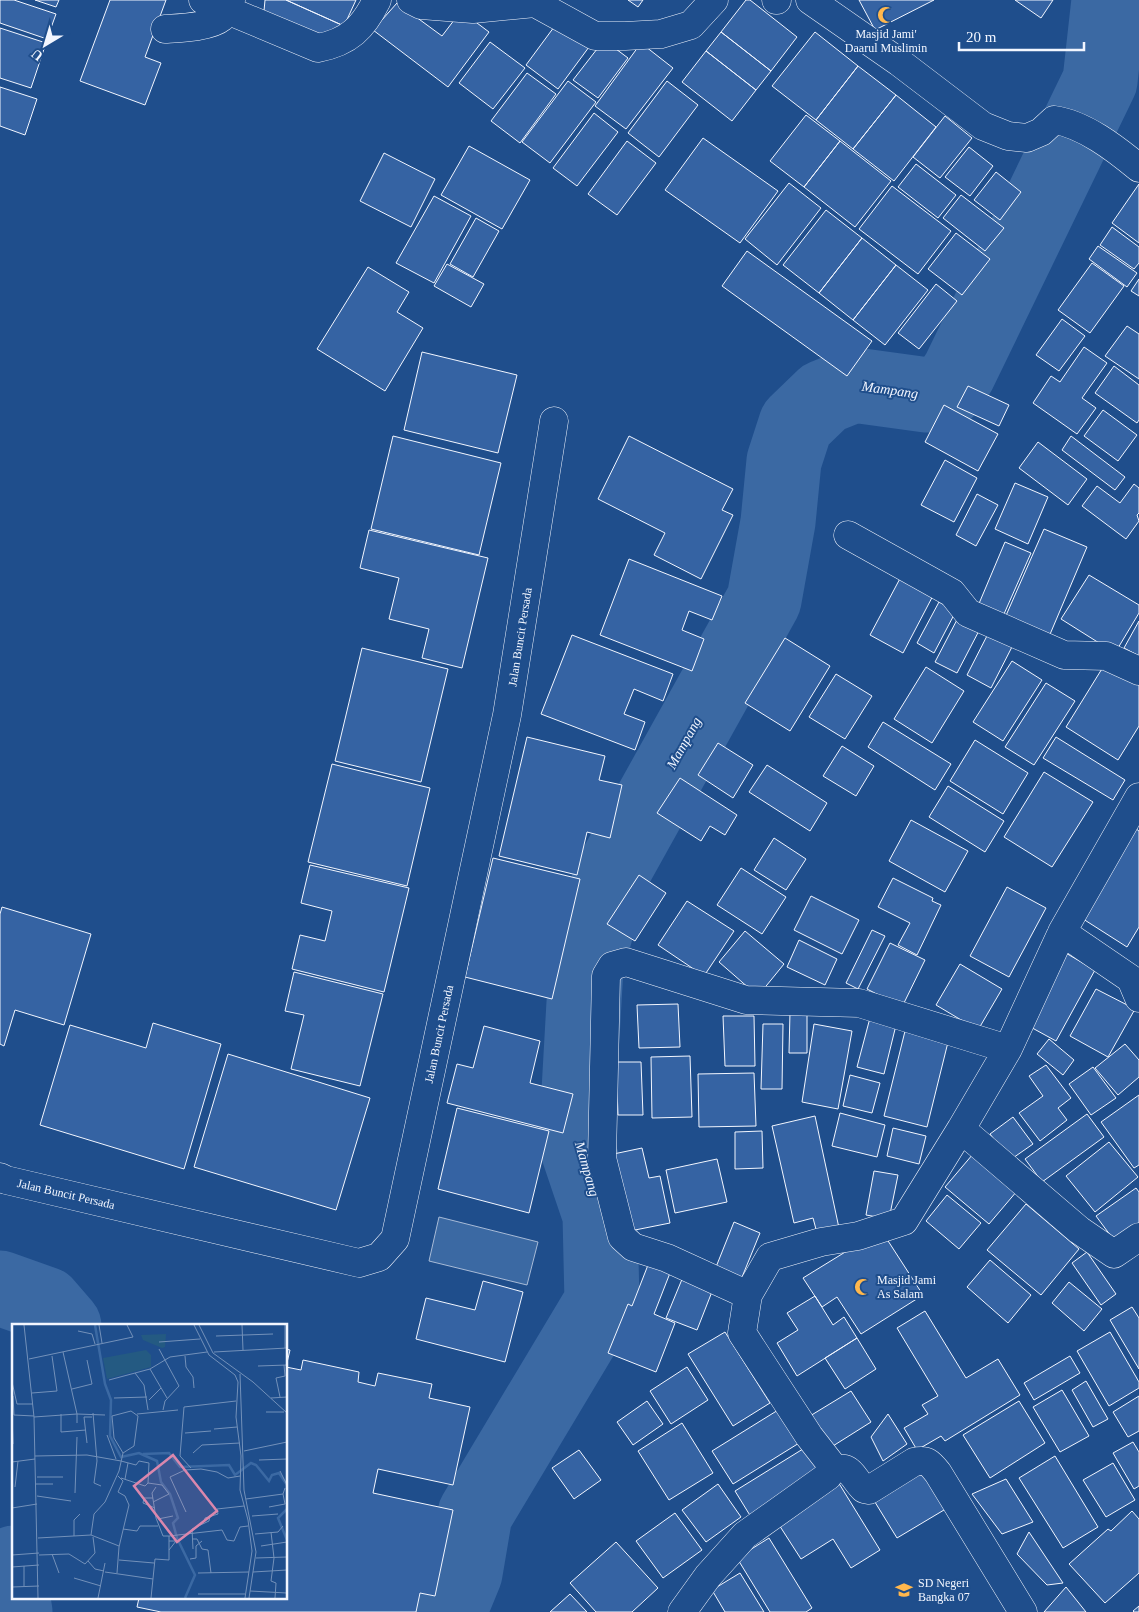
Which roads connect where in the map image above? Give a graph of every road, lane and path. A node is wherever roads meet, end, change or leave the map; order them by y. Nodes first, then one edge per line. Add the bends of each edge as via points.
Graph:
1 (377, 0) edge
2 (411, 0) edge
3 (714, 0) edge
4 (810, 0) edge
5 (220, 3) edge
6 (165, 30) dead end
7 (1139, 168) edge
8 (554, 421) dead end
9 (848, 535) dead end
10 (1139, 670) edge
11 (1139, 796) edge
12 (1062, 932) junction
13 (1139, 998) edge
14 (1008, 1049) junction
15 (961, 1129) junction
16 (0, 1177) edge
17 (1139, 1237) edge
18 (748, 1295) junction
19 (832, 1470) junction
20 (682, 1612) edge
21 (1023, 1612) edge

1 - 5 street via 354,34 334,45 318,48
2 - 3 street via 420,5 473,9 535,3 595,36 625,36 662,34 691,25
4 - 7 street via 983,126 1008,136 1027,138 1054,120 1064,121 1097,137
5 - 6 street via 220,19 200,26
8 - 16 street, Jalan Buncit Persada via 508,715 394,1239 379,1257 359,1263
9 - 10 street via 952,592 968,613 1064,654 1106,656
11 - 12 street
12 - 13 street via 1131,979
12 - 14 street
14 - 15 street
14 - 18 street via 859,1003 746,1000 626,962 612,966 606,976 602,1158 622,1237 633,1247 667,1258
15 - 17 street via 1080,1230 1114,1254
15 - 18 street via 904,1221 858,1236 821,1242 770,1257
18 - 19 street via 742,1333 828,1458
19 - 20 street via 745,1535 708,1576
19 - 21 street via 846,1469 864,1489 869,1490 914,1462 928,1461

